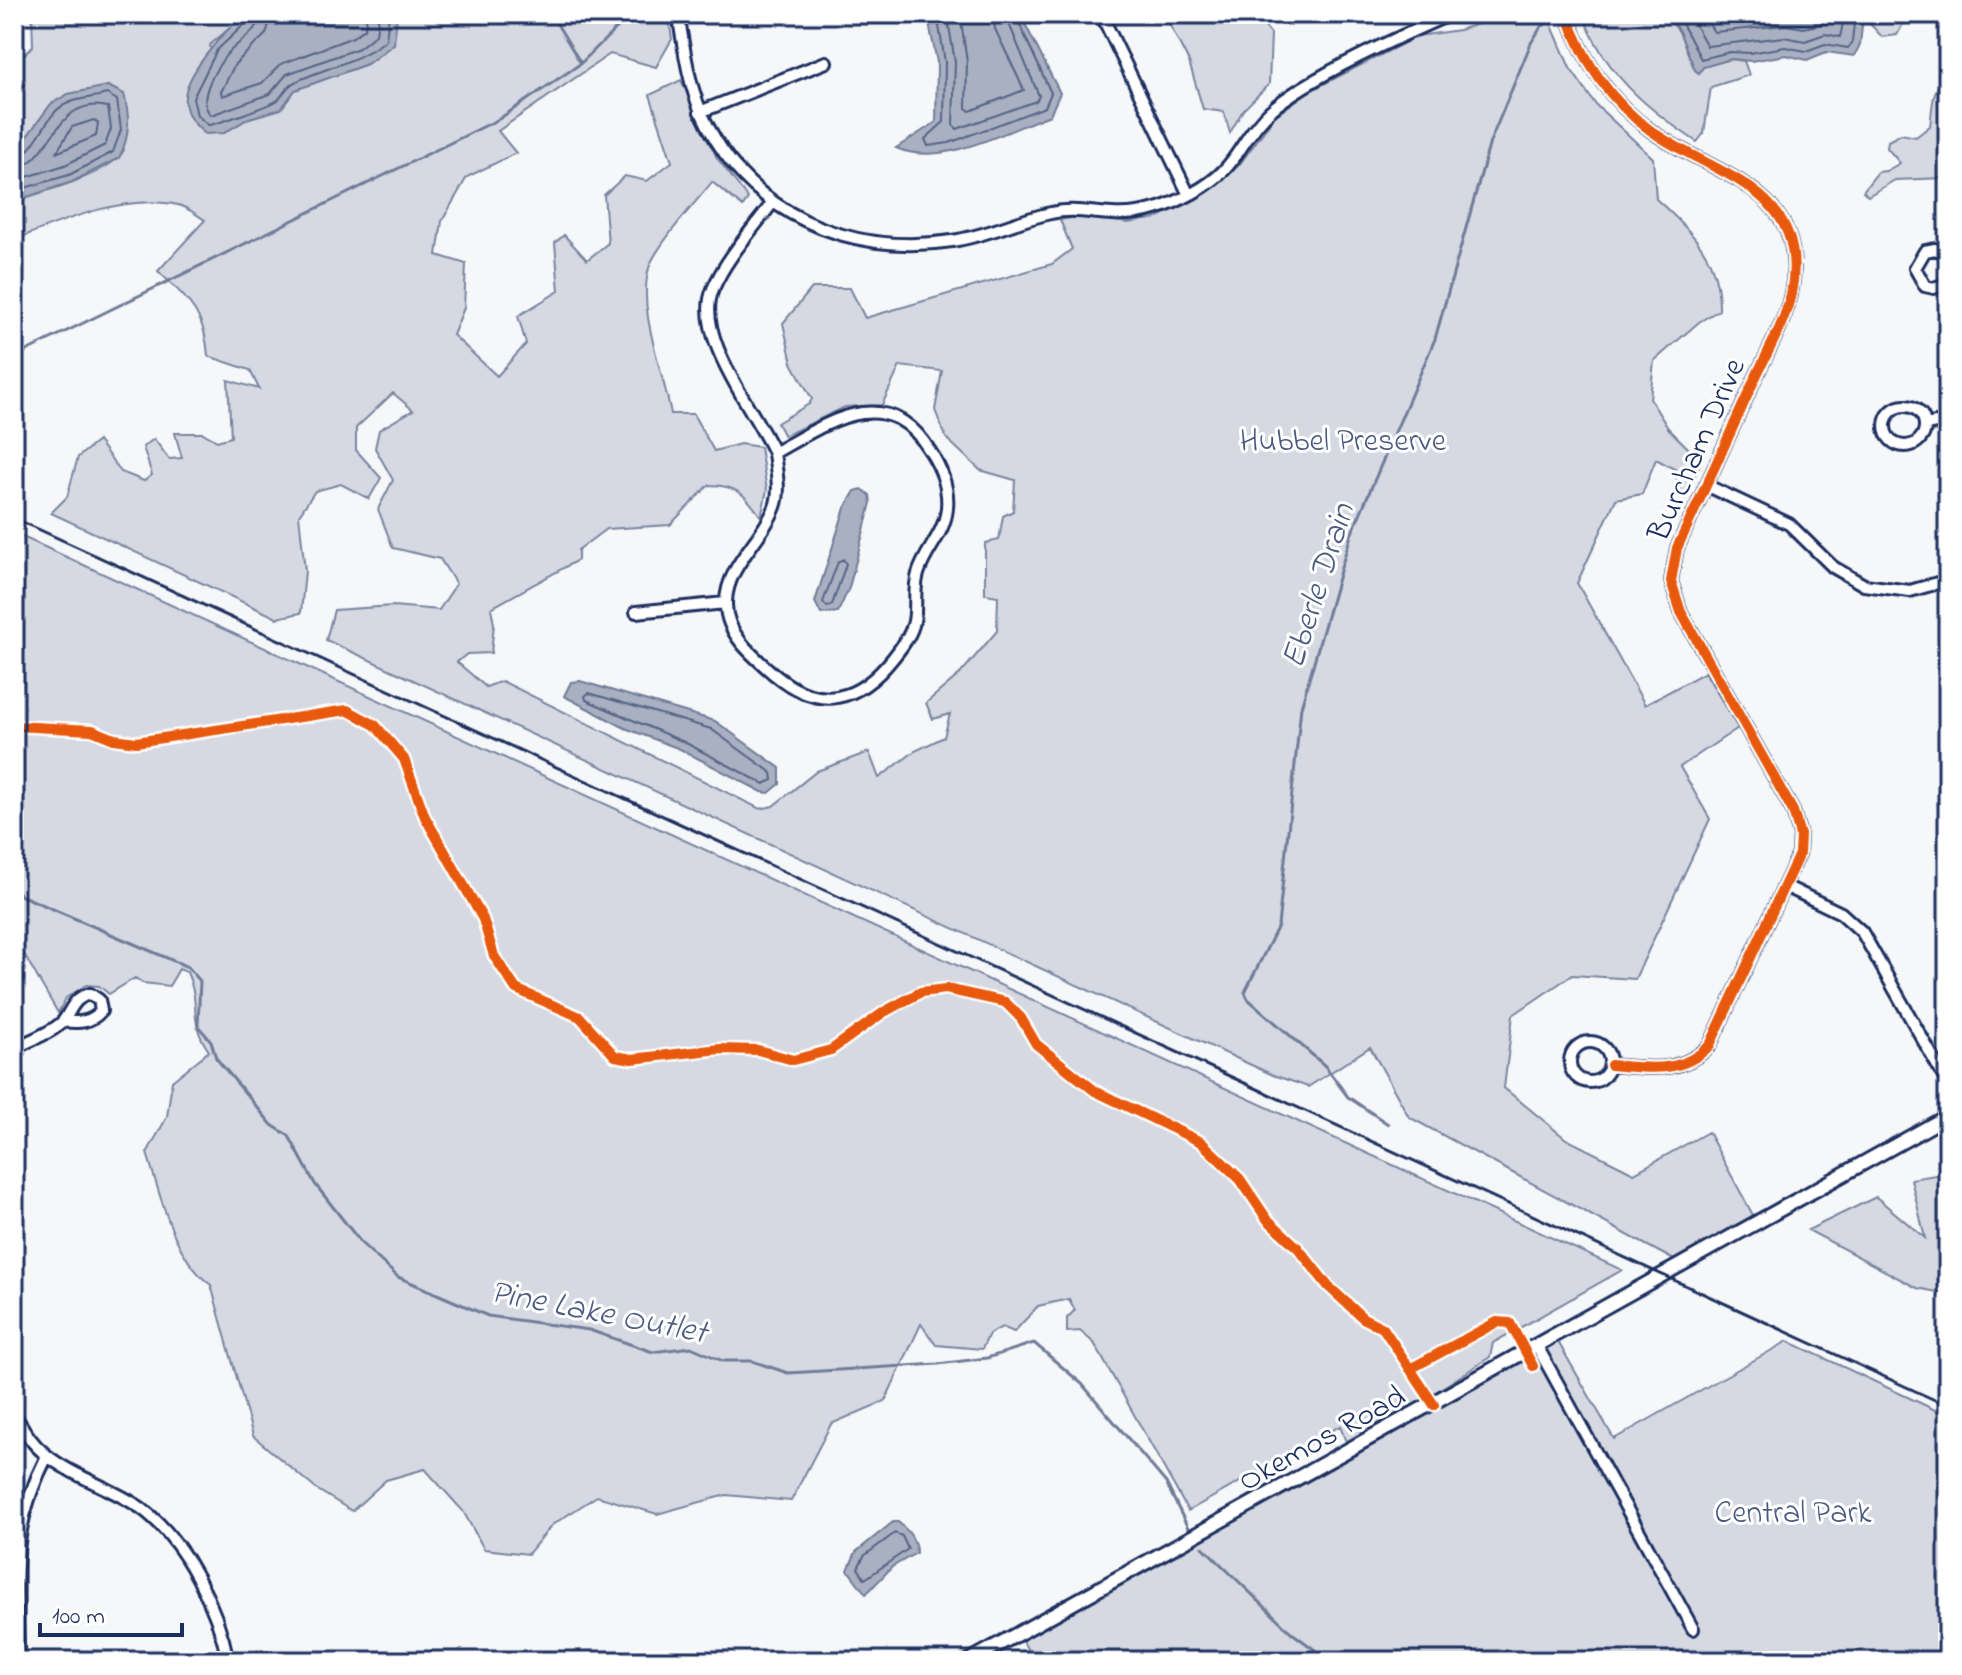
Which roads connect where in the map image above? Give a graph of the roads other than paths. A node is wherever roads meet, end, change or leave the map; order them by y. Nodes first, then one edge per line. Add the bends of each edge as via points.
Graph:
1 (678, 14) edge
2 (1101, 14) edge
3 (1451, 14) edge
4 (1567, 14) edge
5 (1435, 17) edge
6 (826, 62) dead end
7 (700, 112) junction
8 (1189, 195) junction
9 (773, 202) junction
10 (1948, 254) edge
11 (1948, 283) edge
12 (1948, 421) edge
13 (1925, 425) junction
14 (774, 453) junction
15 (1706, 485) junction
16 (1948, 580) edge
17 (725, 603) junction
18 (636, 612) dead end
19 (1785, 886) junction
20 (64, 1021) dead end
21 (14, 1049) edge
22 (1611, 1065) junction
23 (1948, 1084) edge
24 (1948, 1116) edge
25 (1537, 1346) junction
26 (14, 1414) edge
27 (47, 1456) junction
28 (1693, 1629) dead end
29 (18, 1661) edge
30 (228, 1661) edge
31 (969, 1661) edge

1 - 7 street
2 - 8 street
3 - 5 street
4 - 15 street, Burcham Drive via 1588,62 1614,99 1661,138 1756,190 1775,212 1789,244 1793,278 1785,313
5 - 8 street via 1291,96 1269,113 1230,168
6 - 7 street
7 - 9 street via 725,154
8 - 9 street via 1153,210 1067,210 978,236 926,244 845,238
9 - 14 street via 720,276 708,305 720,350
10 - 11 street via 1925,251 1915,268 1925,286
12 - 13 street
13 - 13 street via 1918,410 1901,406 1887,415 1885,427 1888,437 1903,446 1919,441
14 - 17 street via 776,506 733,576
14 - 17 street via 834,419 866,412 889,414 925,443 938,463 947,508 917,578 915,621 873,681 841,697 821,699 801,694 744,648
15 - 16 street via 1789,524 1833,567 1864,585 1910,591
15 - 19 street, Burcham Drive via 1674,556 1672,590 1797,819 1799,854
17 - 18 street
19 - 22 street, Burcham Drive via 1704,1052 1671,1068
19 - 23 street via 1841,913 1862,932
20 - 21 street
22 - 22 street, Burcham Drive via 1607,1050 1593,1042 1578,1046 1570,1059 1574,1074 1587,1082 1603,1078
24 - 25 street, Okemos Road
25 - 28 street
25 - 31 street, Okemos Road
26 - 27 street
27 - 29 street via 15,1549
27 - 30 street via 140,1508 160,1526 202,1589

